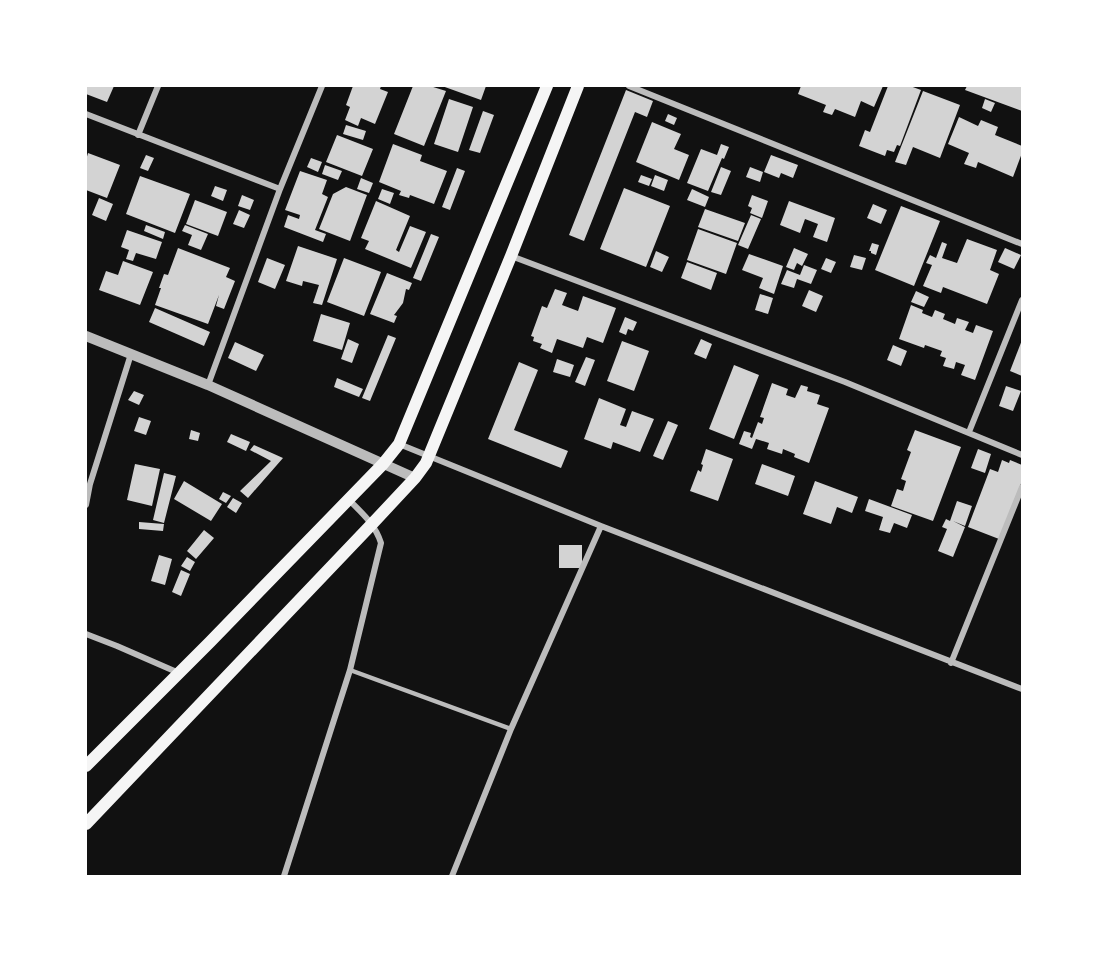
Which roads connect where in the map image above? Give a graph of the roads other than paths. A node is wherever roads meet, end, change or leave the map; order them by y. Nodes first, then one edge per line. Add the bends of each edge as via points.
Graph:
1 (158, 86) edge
2 (322, 86) edge
3 (547, 86) edge
4 (578, 86) edge
5 (629, 86) edge
6 (86, 114) edge
7 (138, 135) junction
8 (280, 189) junction
9 (1023, 244) edge
10 (511, 256) junction
11 (1023, 300) edge
12 (86, 336) edge
13 (131, 354) junction
14 (208, 384) junction
15 (969, 432) junction
16 (399, 444) junction
17 (1023, 455) edge
18 (429, 456) junction
19 (383, 464) junction
20 (415, 478) junction
21 (1023, 487) edge
22 (348, 499) junction
23 (86, 504) edge
24 (372, 524) junction
25 (601, 526) junction
26 (86, 634) edge
27 (951, 663) junction
28 (350, 670) junction
29 (179, 673) junction
30 (1023, 689) edge
31 (512, 729) junction
32 (86, 766) edge
33 (86, 824) edge
34 (284, 876) edge
35 (452, 876) edge

1 - 7 street
2 - 8 street
3 - 16 main road
4 - 10 main road
5 - 9 street
6 - 7 street
7 - 8 street
8 - 14 street
10 - 15 street
10 - 18 main road
11 - 15 street
12 - 13 street
13 - 14 street
13 - 23 street
14 - 19 street
15 - 17 street
16 - 18 street
16 - 19 main road
18 - 20 main road
18 - 25 street
19 - 20 street
19 - 22 main road
20 - 24 main road
21 - 27 street
22 - 24 street
22 - 29 main road
24 - 28 street via 381,543
24 - 33 main road
25 - 27 street
25 - 31 street
26 - 29 street
27 - 30 street
28 - 31 lane
28 - 34 street
29 - 32 main road
31 - 35 street

